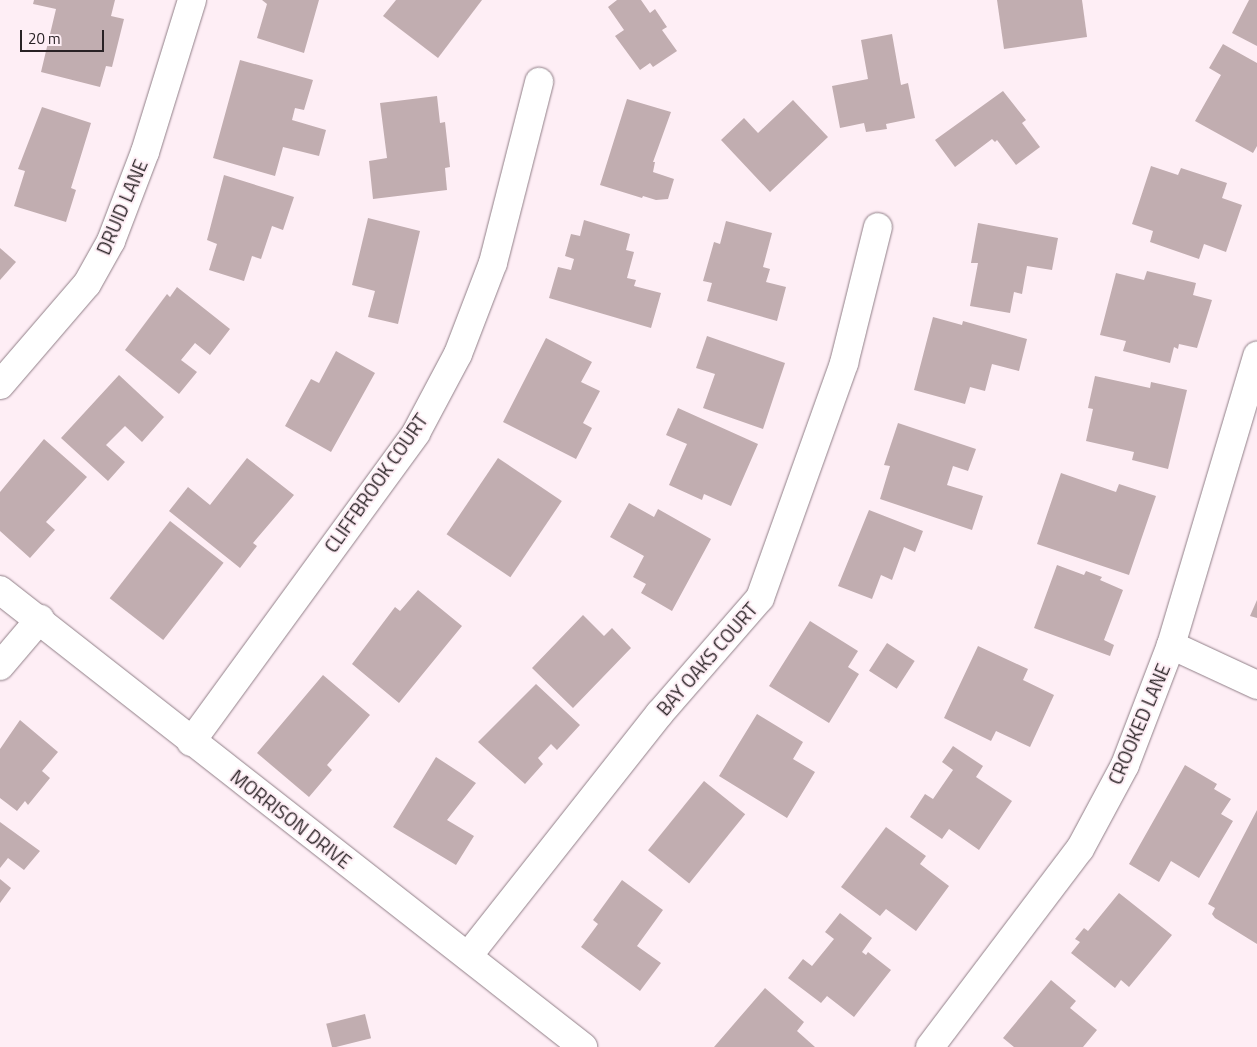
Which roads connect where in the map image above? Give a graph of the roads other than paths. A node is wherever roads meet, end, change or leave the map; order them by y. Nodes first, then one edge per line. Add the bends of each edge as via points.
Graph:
1 (192, 0) edge
2 (539, 82) dead end
3 (878, 227) dead end
4 (1257, 356) edge
5 (0, 385) edge
6 (0, 590) edge
7 (40, 618) junction
8 (1171, 645) junction
9 (0, 666) edge
10 (1257, 685) edge
11 (191, 742) junction
12 (468, 956) junction
13 (583, 1047) edge
14 (930, 1047) edge

1 - 5 street, DRUID LANE via 146,152 111,241 87,284
2 - 11 street, CLIFFBROOK COURT via 493,262 448,371 416,433
3 - 12 street, BAY OAKS COURT via 844,363 760,598 660,712
4 - 8 street, CROOKED LANE
6 - 7 street, MORRISON DRIVE
7 - 9 street
7 - 11 street, MORRISON DRIVE
8 - 10 street
8 - 14 street, CROOKED LANE via 1125,765 1080,849
11 - 12 street, MORRISON DRIVE
12 - 13 street, MORRISON DRIVE

